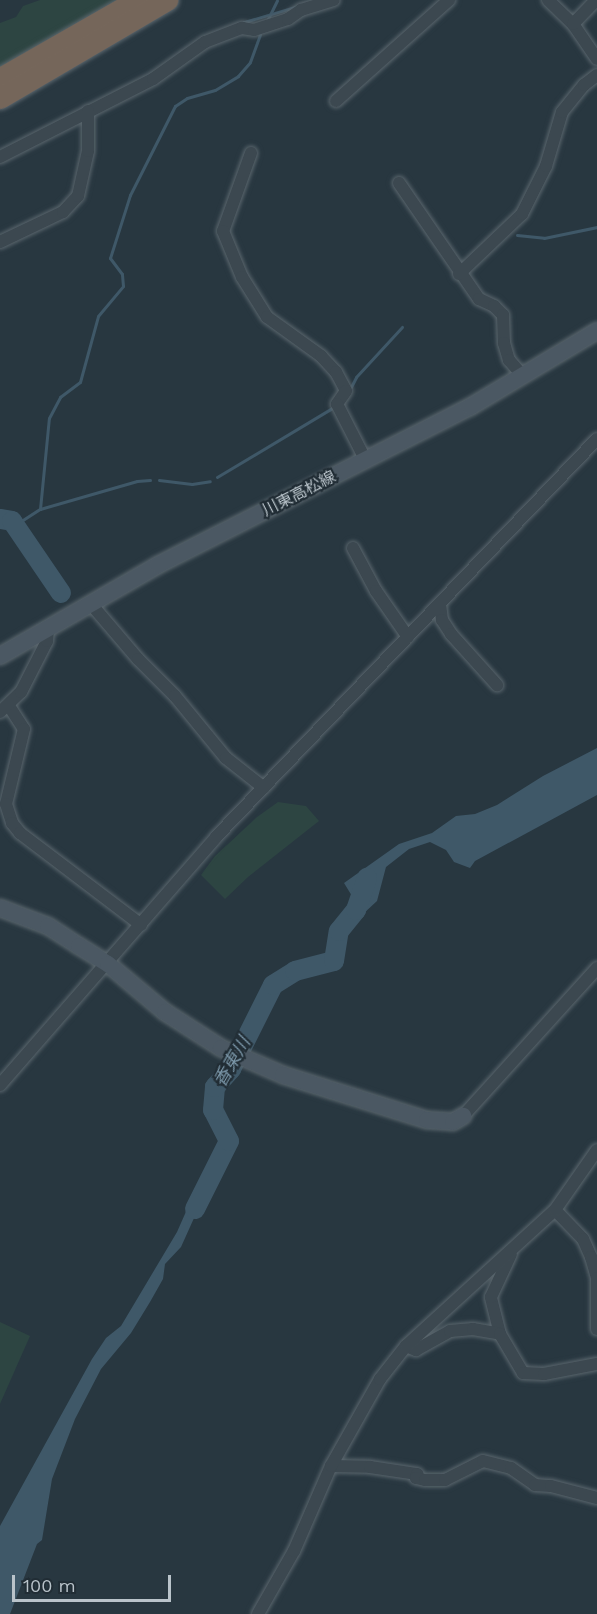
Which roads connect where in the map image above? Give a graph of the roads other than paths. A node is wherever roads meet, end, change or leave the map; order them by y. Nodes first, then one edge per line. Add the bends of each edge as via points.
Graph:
1 (136, 0) edge
2 (167, 0) edge
3 (334, 0) edge
4 (448, 0) edge
5 (548, 0) edge
6 (596, 0) edge
7 (573, 24) junction
8 (597, 59) edge
9 (597, 75) edge
10 (0, 78) edge
11 (0, 98) edge
12 (336, 101) dead end
13 (88, 111) junction
14 (251, 153) dead end
15 (0, 157) edge
16 (399, 183) dead end
17 (0, 242) edge
18 (459, 274) junction
19 (597, 331) edge
20 (523, 376) junction
21 (597, 439) edge
22 (366, 461) junction
23 (353, 548) dead end
24 (91, 604) junction
25 (440, 604) junction
26 (48, 628) junction
27 (408, 637) junction
28 (0, 656) edge
29 (497, 685) dead end
30 (4, 709) edge
31 (264, 788) junction
32 (3, 802) edge
33 (0, 908) edge
34 (141, 925) junction
35 (108, 964) junction
36 (597, 968) edge
37 (0, 1085) edge
38 (463, 1116) joint
39 (597, 1150) edge
40 (555, 1210) junction
41 (513, 1248) junction
42 (597, 1329) edge
43 (500, 1334) junction
44 (406, 1346) junction
45 (597, 1364) edge
46 (331, 1466) junction
47 (597, 1498) edge
48 (258, 1614) edge

1 - 10 highway
2 - 11 highway
3 - 13 street via 301,10 288,19 254,30 242,28 205,42 153,79
4 - 12 street
5 - 7 street
6 - 7 street
7 - 8 street
9 - 18 street via 562,112 546,166 522,214
13 - 15 street
13 - 17 street via 88,152 78,196 63,213
14 - 22 street via 223,231 242,277 267,317 336,372 346,391 337,404
16 - 18 street
18 - 20 street via 479,299 503,315 509,360
19 - 20 main road, 川東高松線
20 - 22 main road, 川東高松線
21 - 25 street
22 - 24 main road, 川東高松線 via 158,565
23 - 27 street via 376,591
24 - 26 main road, 川東高松線
24 - 31 street via 226,758
25 - 27 street
25 - 29 street via 442,620 451,634
26 - 28 main road, 川東高松線
26 - 30 street via 47,641 21,692
27 - 31 street
30 - 32 street via 24,729
31 - 34 street
32 - 34 street via 20,833
33 - 35 main road via 48,926
34 - 35 street
35 - 37 street
35 - 38 main road via 201,1037 283,1075 442,1124
36 - 38 street
39 - 40 street
40 - 41 street
40 - 42 street via 583,1239 591,1257 597,1278
41 - 43 street via 491,1297
41 - 44 street
43 - 44 street via 460,1329 416,1350
43 - 45 street via 523,1373 537,1375
44 - 46 street via 380,1379
46 - 47 street via 370,1467 417,1474 416,1478 425,1480 445,1480 483,1461 512,1468 535,1485
46 - 48 street via 294,1551

